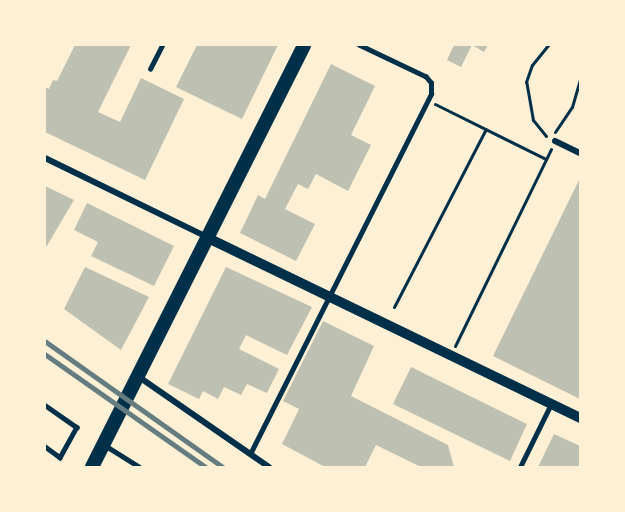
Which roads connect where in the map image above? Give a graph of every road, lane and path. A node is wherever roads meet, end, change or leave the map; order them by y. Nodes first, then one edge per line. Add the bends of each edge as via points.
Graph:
1 (162, 45) edge
2 (304, 45) edge
3 (359, 45) edge
4 (548, 45) edge
5 (150, 69) dead end
6 (580, 78) edge
7 (428, 100) junction
8 (486, 129) junction
9 (555, 141) junction
10 (580, 153) edge
11 (45, 158) edge
12 (546, 159) junction
13 (208, 237) junction
14 (328, 296) junction
15 (394, 307) dead end
16 (450, 355) junction
17 (138, 376) junction
18 (551, 404) junction
19 (45, 405) edge
20 (580, 418) edge
21 (104, 444) junction
22 (45, 447) edge
23 (250, 454) junction
24 (92, 467) edge
25 (139, 467) edge
26 (269, 467) edge
27 (520, 467) edge

1 - 5 lane
2 - 13 main road
3 - 7 lane via 426,77 431,83
4 - 9 path via 532,65 526,82 527,102 533,120 546,137
6 - 9 path via 572,107 555,132
7 - 8 path
7 - 14 lane
8 - 12 path
8 - 15 path
9 - 10 street
9 - 12 path
11 - 13 street
12 - 16 path
13 - 14 street
13 - 17 main road
14 - 16 street
14 - 23 lane
16 - 18 street
17 - 21 main road
17 - 23 street
18 - 20 street
18 - 27 lane
19 - 22 lane via 77,427 60,458
21 - 24 main road
21 - 25 lane
23 - 26 street

